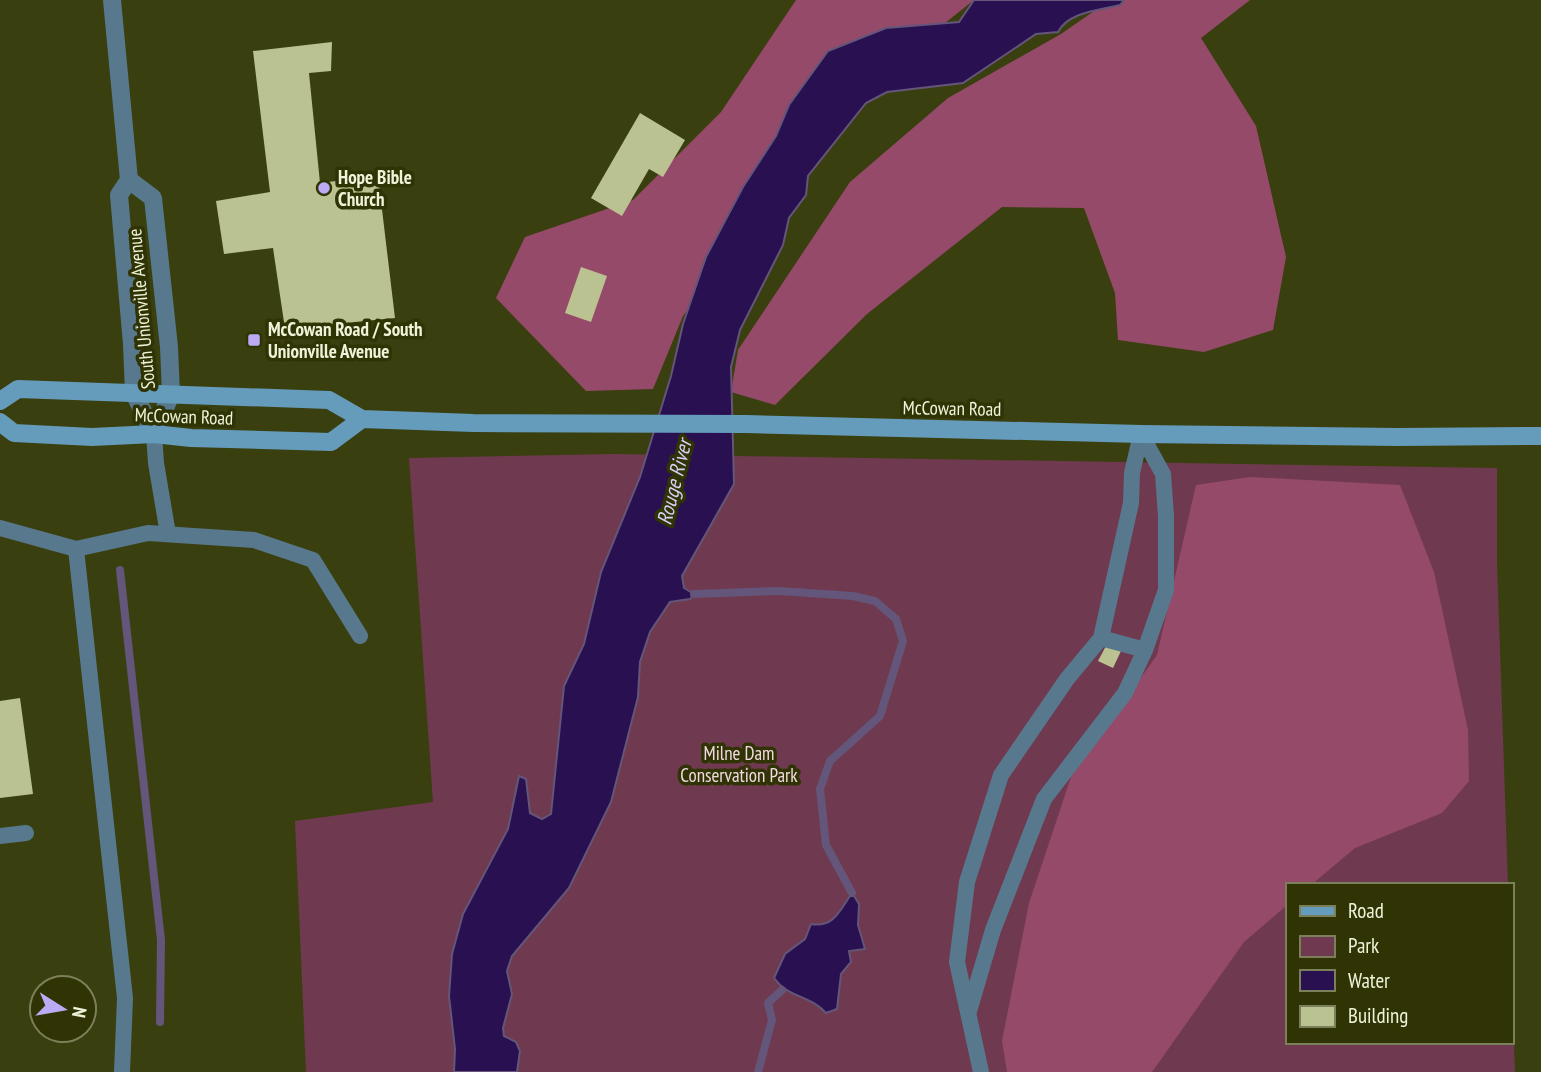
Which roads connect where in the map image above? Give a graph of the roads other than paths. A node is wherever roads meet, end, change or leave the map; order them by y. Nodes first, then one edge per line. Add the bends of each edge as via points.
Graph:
1 (112, 0) edge
2 (129, 180) junction
3 (134, 393) junction
4 (171, 394) junction
5 (0, 401) edge
6 (362, 419) junction
7 (0, 422) edge
8 (154, 434) junction
9 (1141, 434) junction
10 (1541, 436) edge
11 (0, 528) edge
12 (168, 534) junction
13 (76, 549) junction
14 (360, 636) dead end
15 (1101, 638) junction
16 (1145, 650) junction
17 (26, 833) dead end
18 (0, 836) edge
19 (968, 1013) junction
20 (122, 1072) edge
21 (981, 1072) edge

1 - 2 street, South Unionville Avenue
2 - 3 street, South Unionville Avenue via 119,195
2 - 4 street, South Unionville Avenue via 153,198
3 - 4 main road, McCowan Road
3 - 5 main road, McCowan Road via 18,389
3 - 8 street, South Unionville Avenue
4 - 6 main road, McCowan Road via 329,400
4 - 8 street, South Unionville Avenue
6 - 8 main road, McCowan Road via 331,442
6 - 9 main road, McCowan Road
7 - 8 main road, McCowan Road via 14,433
8 - 12 lane
9 - 10 main road, McCowan Road
9 - 15 lane
9 - 16 lane via 1163,474 1166,516 1166,590
11 - 13 lane
12 - 13 lane via 148,533
12 - 14 lane via 254,540 313,560
13 - 20 lane via 125,998
15 - 16 lane
15 - 19 lane via 1001,775 967,882 957,962
16 - 19 lane via 1125,693 1044,799 993,929
17 - 18 lane
19 - 21 lane

